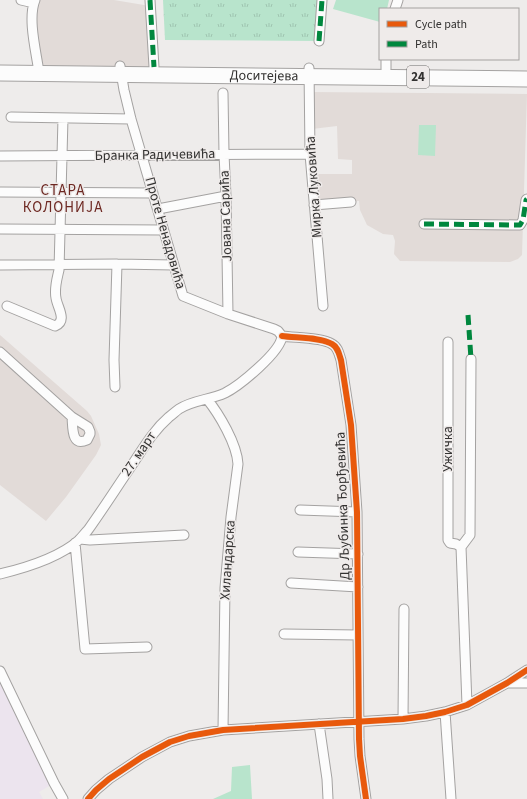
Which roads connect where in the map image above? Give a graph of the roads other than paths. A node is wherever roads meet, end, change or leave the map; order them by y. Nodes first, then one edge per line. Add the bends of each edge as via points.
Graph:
1 (21, 0) edge
2 (150, 0) edge
3 (322, 0) edge
4 (34, 2) edge
5 (319, 41) dead end
6 (386, 64) edge
7 (0, 65) edge
8 (38, 66) junction
9 (154, 67) junction
10 (120, 70) junction
11 (195, 71) junction
12 (527, 71) edge
13 (309, 72) junction
14 (0, 73) edge
15 (527, 79) edge
16 (223, 93) dead end
17 (11, 117) dead end
18 (63, 118) junction
19 (131, 119) junction
20 (224, 154) junction
21 (310, 154) junction
22 (62, 155) junction
23 (142, 155) junction
24 (0, 156) edge
25 (0, 192) edge
26 (61, 192) junction
27 (153, 193) junction
28 (226, 196) junction
29 (527, 199) edge
30 (351, 202) dead end
31 (314, 205) junction
32 (158, 209) junction
33 (424, 224) dead end
34 (0, 229) edge
35 (60, 229) junction
36 (164, 230) junction
37 (117, 264) junction
38 (0, 265) edge
39 (59, 265) junction
40 (174, 265) junction
41 (7, 306) dead end
42 (324, 306) dead end
43 (228, 314) junction
44 (282, 336) junction
45 (448, 342) dead end
46 (0, 352) edge
47 (471, 359) dead end
48 (115, 387) dead end
49 (207, 399) junction
50 (72, 417) dead end
51 (300, 510) dead end
52 (357, 512) junction
53 (184, 535) dead end
54 (77, 541) junction
55 (461, 547) junction
56 (298, 552) dead end
57 (358, 554) junction
58 (0, 574) edge
59 (291, 583) dead end
60 (358, 587) junction
61 (404, 609) dead end
62 (284, 634) dead end
63 (358, 635) junction
64 (147, 648) dead end
65 (0, 671) edge
66 (527, 673) edge
67 (507, 683) junction
68 (527, 683) edge
69 (467, 705) junction
70 (444, 712) junction
71 (404, 719) junction
72 (359, 721) junction
73 (320, 724) junction
74 (223, 730) junction
75 (63, 799) edge
76 (88, 799) edge
77 (328, 799) edge
78 (366, 799) edge
79 (451, 799) edge

1 - 4 street
2 - 9 street
3 - 5 street
4 - 8 street via 31,18
6 - 12 main road, Доситејева / 24
6 - 13 main road, Доситејева / 24
7 - 8 main road, Доситејева / 24
8 - 10 main road, Доситејева / 24
9 - 10 main road, Доситејева / 24
9 - 11 main road, Доситејева / 24
10 - 11 main road, Доситејева / 24
10 - 14 main road, Доситејева / 24
10 - 19 street, Проте Ненадовића
11 - 13 main road, Доситејева / 24
13 - 15 main road, Доситејева / 24
13 - 21 street, Мирка Луковића
16 - 20 street, Јована Сарића
17 - 18 street
18 - 19 street
18 - 22 street
19 - 23 street, Проте Ненадовића
20 - 21 street, Бранка Радичевића
20 - 23 street, Бранка Радичевића
20 - 28 street, Јована Сарића
21 - 31 street, Мирка Луковића
22 - 23 street, Бранка Радичевића
22 - 24 street, Бранка Радичевића
22 - 26 street
23 - 27 street, Проте Ненадовића
25 - 26 street
26 - 27 street
26 - 35 street
27 - 32 street, Проте Ненадовића
28 - 32 street
28 - 43 street, Јована Сарића
29 - 33 street via 520,225
30 - 31 street
31 - 42 street, Мирка Луковића
32 - 36 street, Проте Ненадовића
34 - 35 street
35 - 36 street
35 - 39 street
36 - 40 street, Проте Ненадовића
37 - 39 street
37 - 40 street
37 - 48 street
38 - 39 street
39 - 41 street via 55,285 61,319 58,325 51,325
40 - 43 street, Проте Ненадовића via 183,296
43 - 44 street, Проте Ненадовића via 274,329
44 - 49 street, 27. март via 277,349 252,374 225,393
44 - 52 street, Др Љубинка Ђорђевића via 318,339 332,343 339,352 352,425
45 - 55 street, Ужичка via 448,540
46 - 50 street
47 - 55 street, Ужичка via 470,535
49 - 54 street, 27. март via 178,409 160,425 91,525
49 - 74 street, Хиландарска via 230,436 238,464 225,588
51 - 52 street
52 - 57 street, Др Љубинка Ђорђевића
53 - 54 street
54 - 58 street, 27. март via 55,556
54 - 64 street via 85,649
55 - 69 street
56 - 57 street
57 - 60 street, Др Љубинка Ђорђевића
59 - 60 street
60 - 63 street, Др Љубинка Ђорђевића
61 - 71 street
62 - 63 street
63 - 72 street, Др Љубинка Ђорђевића
65 - 75 street
66 - 67 street
67 - 68 street
67 - 69 street
69 - 70 street
70 - 71 street
70 - 79 street
71 - 72 street
72 - 73 street
72 - 78 street, Др Љубинка Ђорђевића via 360,756
73 - 74 street
73 - 77 street
74 - 76 street via 189,736 156,749 109,779

